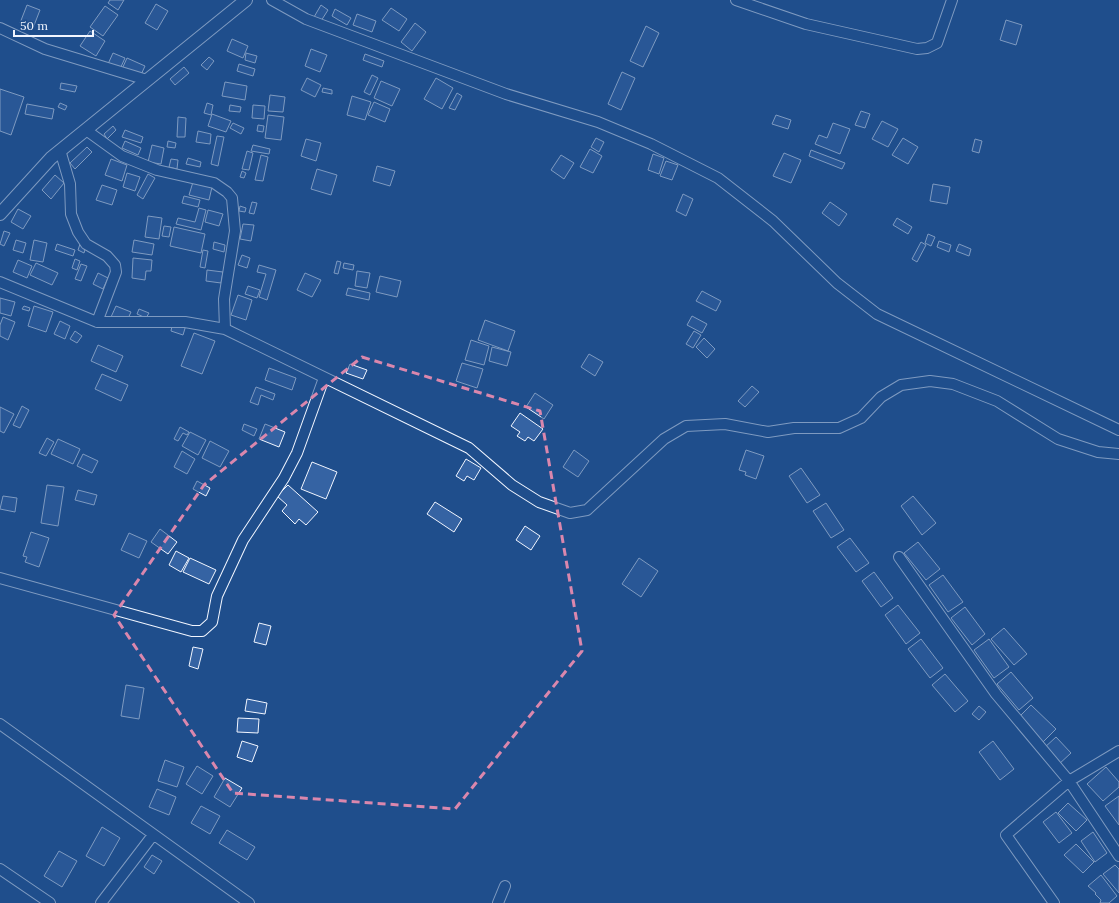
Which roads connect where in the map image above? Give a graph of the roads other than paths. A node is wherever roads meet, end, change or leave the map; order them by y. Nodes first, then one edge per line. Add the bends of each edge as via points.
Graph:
1 (246, 0) edge
2 (272, 0) edge
3 (736, 0) edge
4 (952, 0) edge
5 (0, 28) edge
6 (147, 80) junction
7 (86, 130) junction
8 (60, 150) junction
9 (0, 214) edge
10 (0, 282) edge
11 (97, 322) junction
12 (224, 329) junction
13 (324, 378) junction
14 (1119, 430) edge
15 (1119, 454) edge
16 (899, 557) dead end
17 (0, 578) edge
18 (0, 724) edge
19 (1119, 751) edge
20 (1069, 781) junction
21 (153, 835) junction
22 (1119, 856) edge
23 (0, 869) edge
24 (505, 886) dead end
25 (50, 903) edge
26 (100, 903) edge
27 (249, 903) edge
28 (498, 903) edge
29 (1054, 903) edge

1 - 6 street
2 - 14 street via 306,19 506,94 598,122 650,144 718,178 773,221 838,283 876,314
3 - 4 street via 806,24 917,49 937,43
5 - 6 street via 45,49
6 - 7 street
7 - 8 street
7 - 12 street via 122,156 157,170 214,184 232,198 236,231 224,299
8 - 9 street
8 - 11 street via 70,184 71,214 78,232 86,244 107,256 115,265 116,272
10 - 11 street
11 - 12 street via 185,322
12 - 13 street
13 - 15 street via 469,448 512,485 539,502 570,513 587,510 664,439 686,426 724,424 768,432 794,428 839,428 860,418 880,397 901,385 930,381 953,384 996,401 1058,440 1098,452
13 - 17 street via 297,453 284,478 243,540 220,587 212,622 207,629 192,632
16 - 20 street via 996,694
18 - 21 street
19 - 20 street
20 - 22 street
20 - 29 street via 1006,835
21 - 26 street
21 - 27 street
23 - 25 street
24 - 28 street

